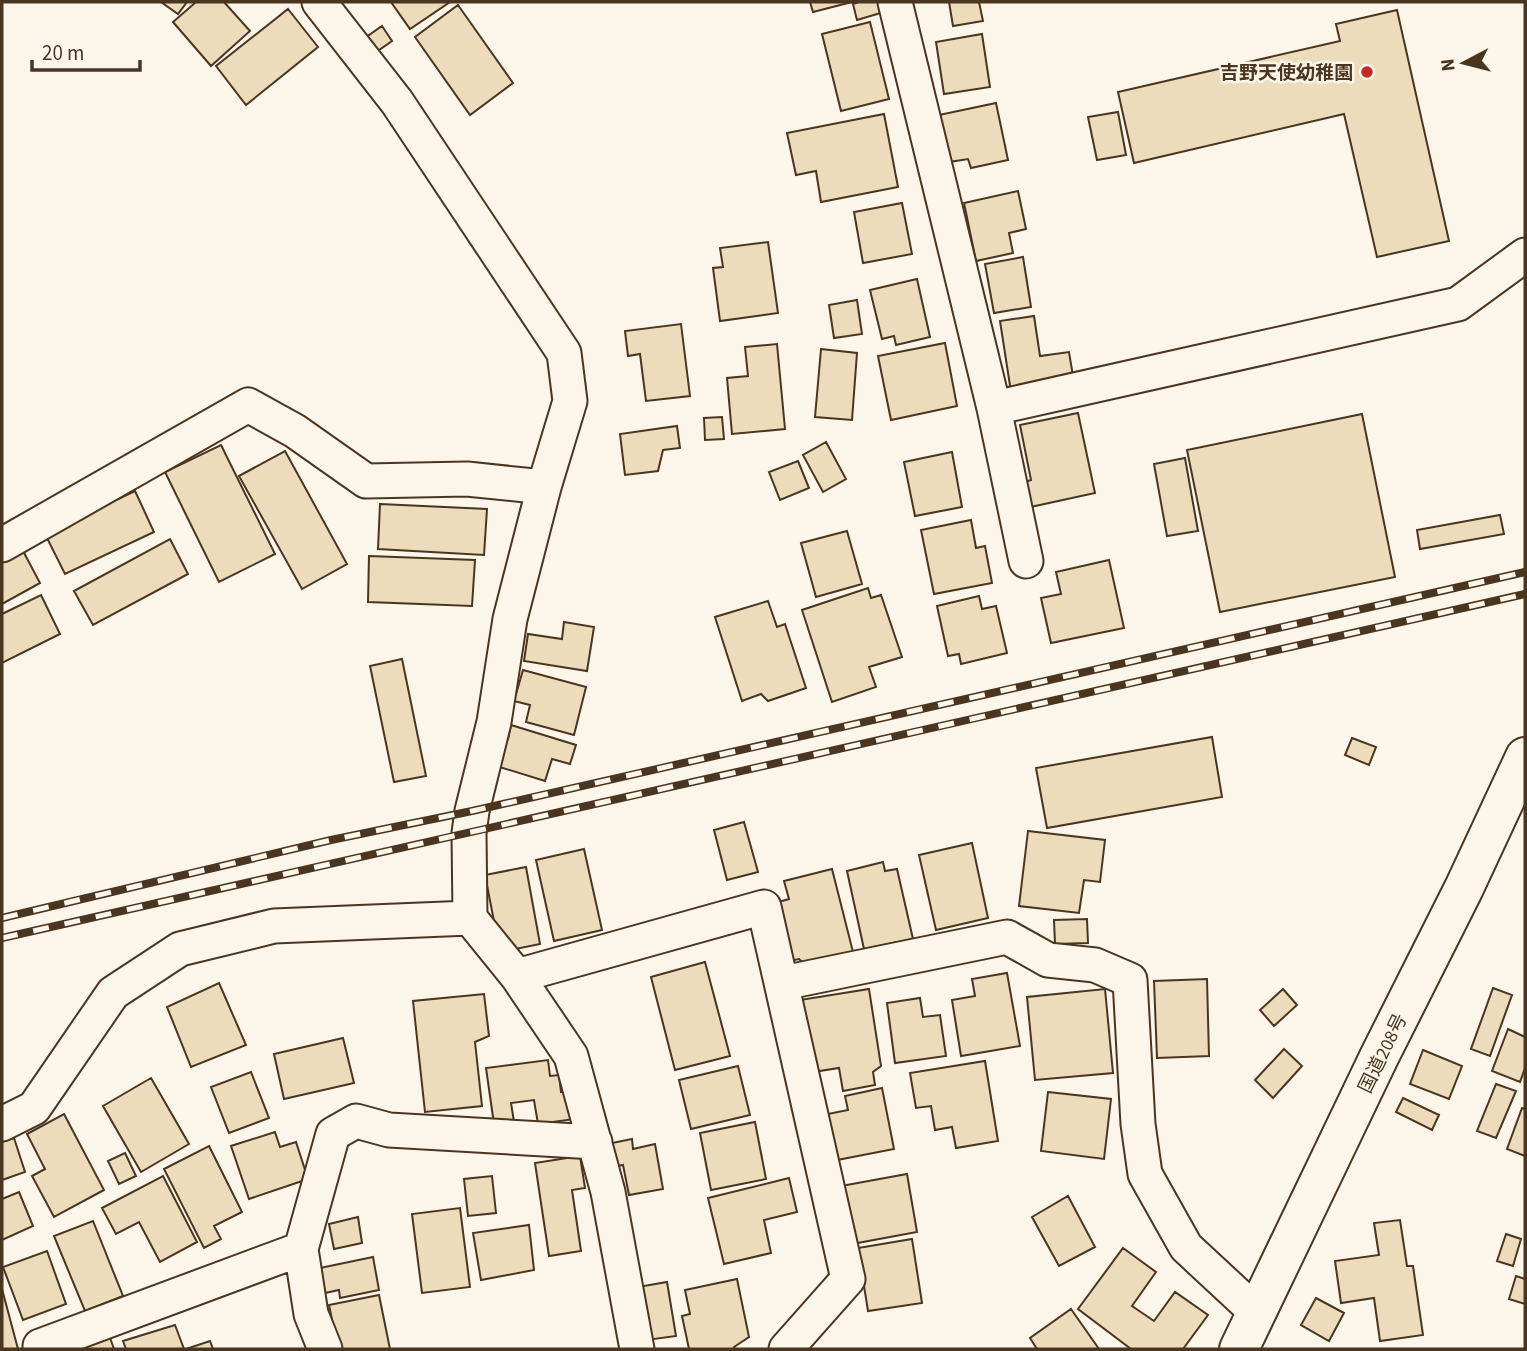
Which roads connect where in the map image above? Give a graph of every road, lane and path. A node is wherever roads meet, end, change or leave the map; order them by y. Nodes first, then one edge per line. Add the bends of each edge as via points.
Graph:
1 (319, 2) edge
2 (895, 2) edge
3 (1525, 255) edge
4 (994, 408) junction
5 (544, 487) junction
6 (2, 545) edge
7 (1026, 561) dead end
8 (1525, 757) edge
9 (470, 918) junction
10 (517, 976) junction
11 (783, 983) junction
12 (2, 1124) edge
13 (595, 1142) junction
14 (301, 1250) junction
15 (1257, 1313) junction
16 (42, 1349) edge
17 (325, 1349) edge
18 (637, 1349) edge
19 (786, 1349) edge
20 (1239, 1349) edge

1 - 5 street via 397,102 564,353 570,401
2 - 4 street
3 - 4 street via 1458,304
4 - 7 street
5 - 6 street via 467,479 366,481 295,431 247,405
5 - 9 street via 510,618 494,722 472,811
8 - 15 highway, 国道208号
9 - 10 street
9 - 12 street via 274,926 180,949 113,993 34,1108
10 - 11 street via 764,907
10 - 13 street via 571,1056
11 - 15 street via 1007,937 1048,960 1095,965 1130,979 1145,1174 1186,1247
11 - 19 street via 848,1279
13 - 14 street via 389,1130 356,1121 333,1134
13 - 18 street
14 - 16 street via 40,1346
14 - 17 street via 311,1314
15 - 20 highway, 国道208号

